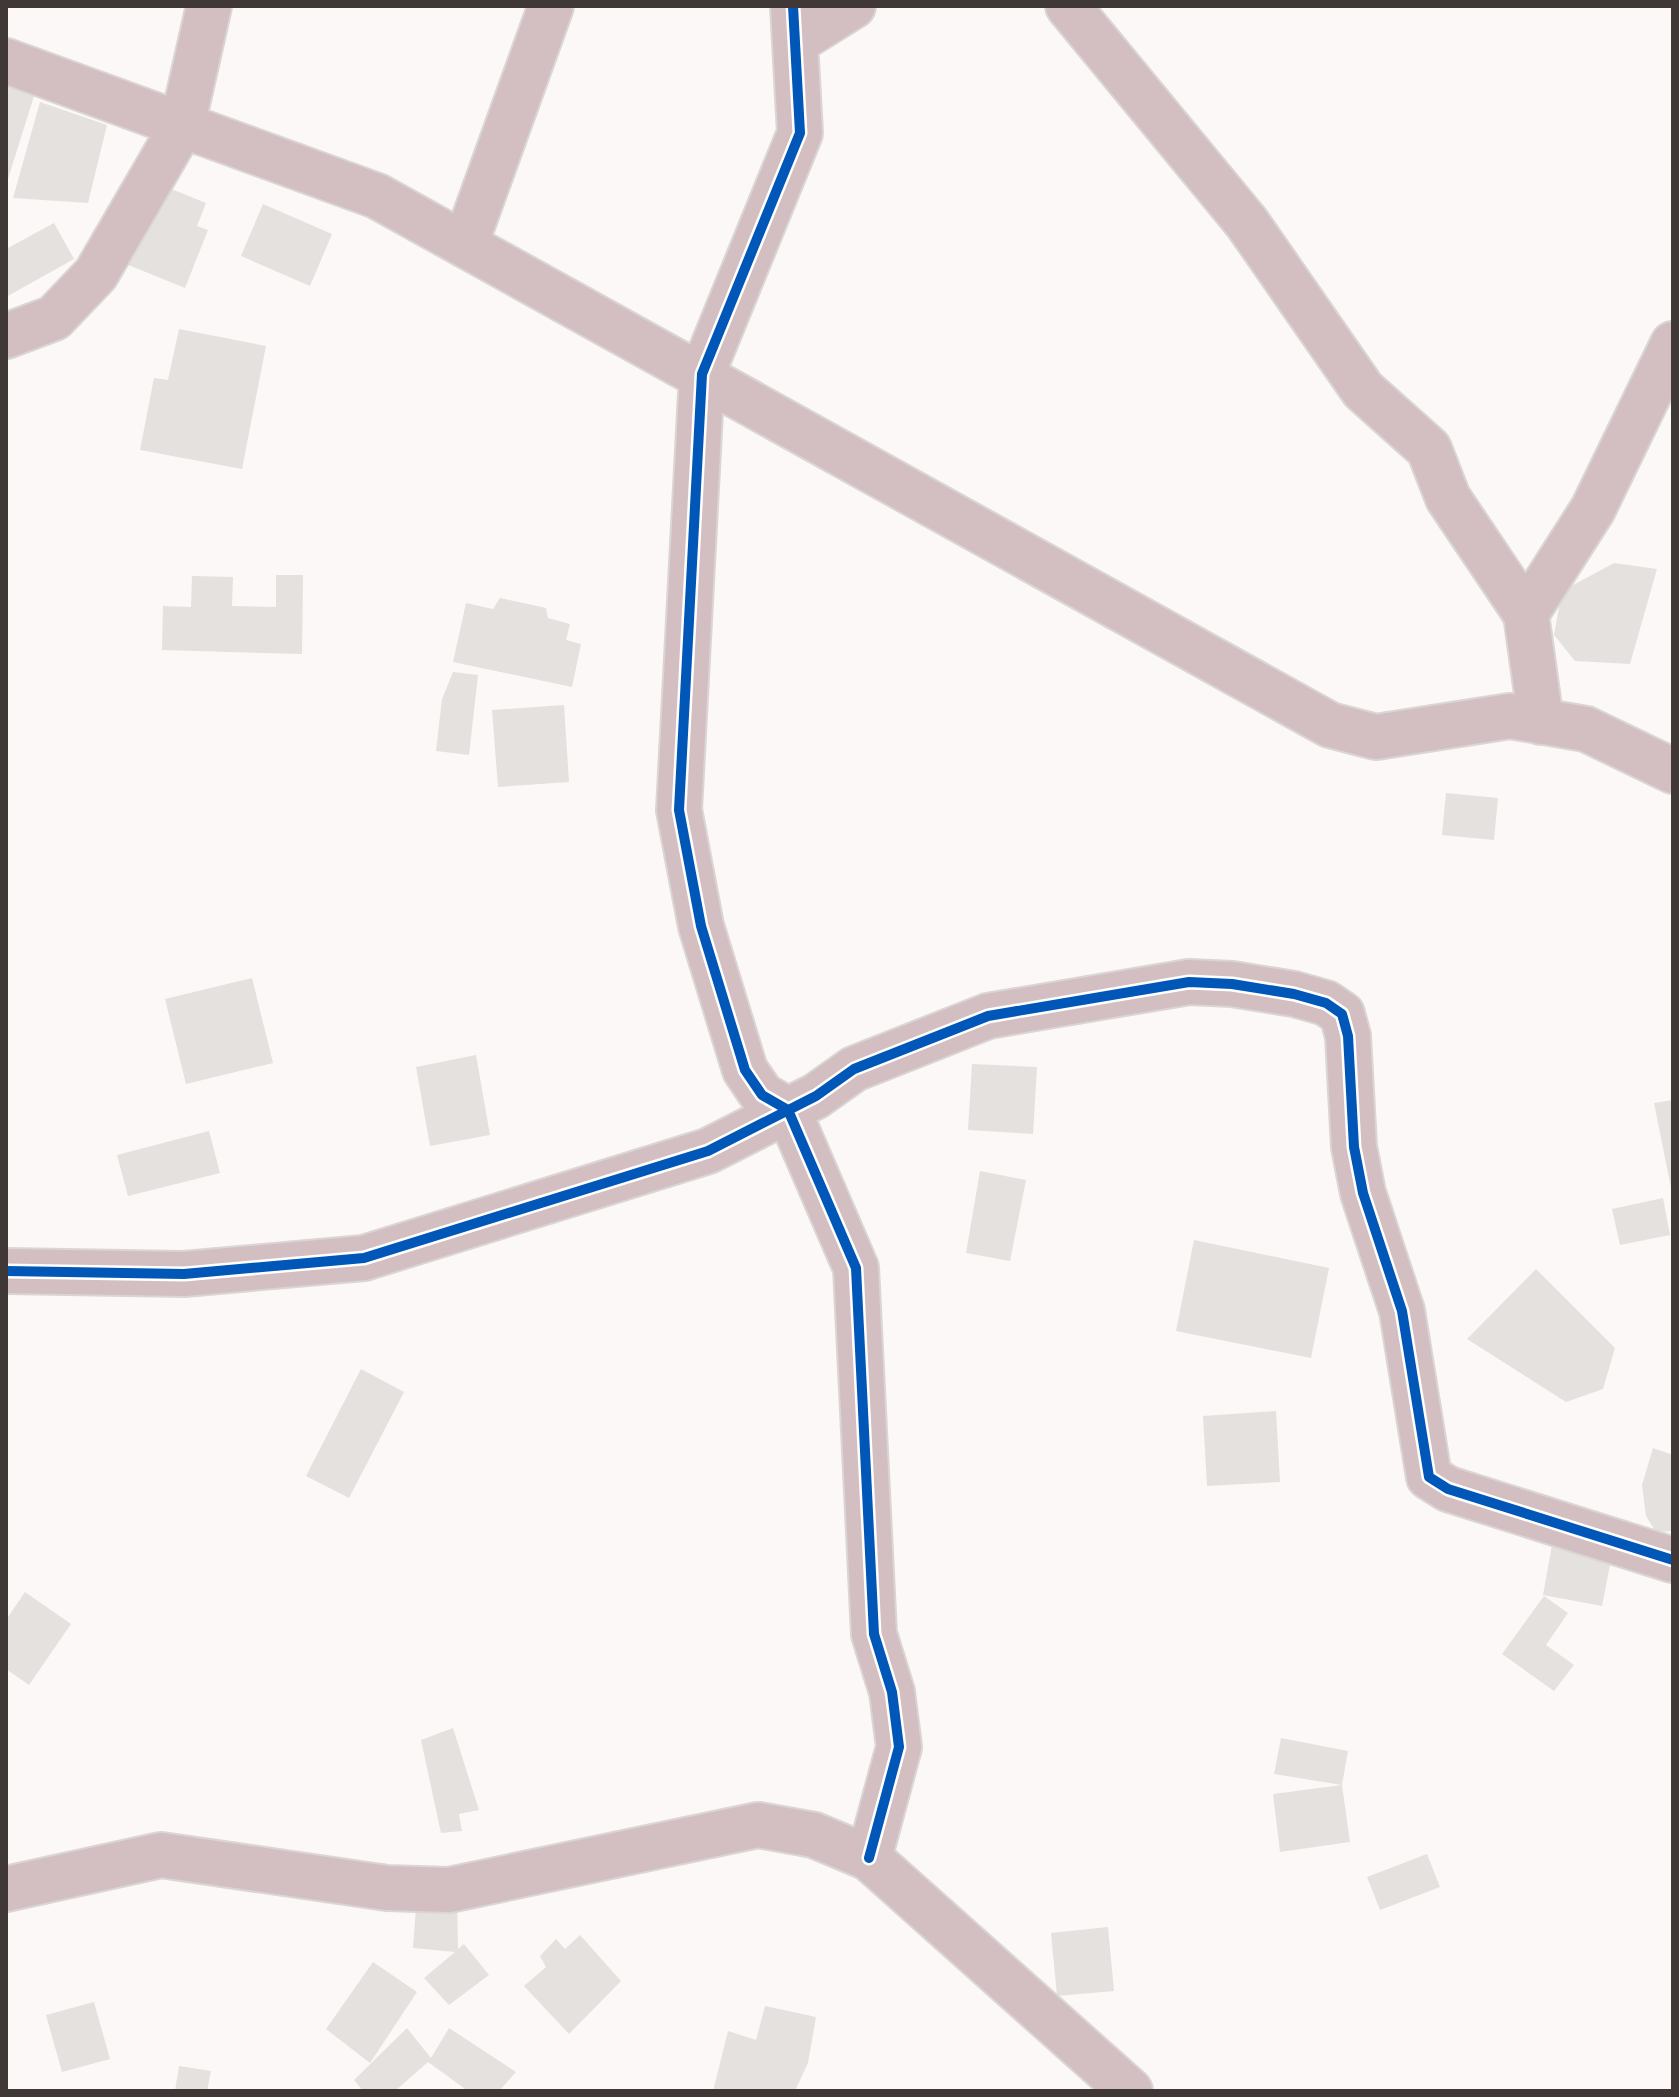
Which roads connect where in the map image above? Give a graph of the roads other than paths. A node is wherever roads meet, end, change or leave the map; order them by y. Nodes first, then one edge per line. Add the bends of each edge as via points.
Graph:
1 (209, 6) edge
2 (551, 6) edge
3 (853, 6) edge
4 (1068, 6) edge
5 (795, 23) edge
6 (6, 61) edge
7 (182, 126) junction
8 (465, 245) junction
9 (6, 336) edge
10 (1673, 344) edge
11 (702, 374) junction
12 (1526, 614) junction
13 (1541, 722) junction
14 (1673, 771) edge
15 (788, 1110) junction
16 (6, 1271) edge
17 (1673, 1560) edge
18 (869, 1858) junction
19 (6, 1889) edge
20 (1130, 2091) edge

1 - 7 street
2 - 8 street
3 - 5 street
4 - 12 street via 1247,223 1363,390 1429,449 1448,498
5 - 11 street via 800,133
6 - 7 street
7 - 8 street via 377,196
7 - 9 street via 96,274 54,318
8 - 11 street
10 - 12 street via 1593,509
11 - 13 street via 1330,725 1376,737 1510,716
11 - 15 street via 679,810 701,926 745,1070 762,1095
12 - 13 street
13 - 14 street via 1586,729
15 - 16 street via 708,1151 364,1258 184,1274
15 - 17 street via 854,1069 988,1016 1189,982 1232,984 1326,1003 1342,1014 1348,1036 1354,1147 1363,1193 1402,1311 1429,1477 1448,1489
15 - 18 street via 856,1268 874,1634 892,1692 899,1747
18 - 19 street via 814,1835 758,1825 449,1890 387,1888 161,1855
18 - 20 street

